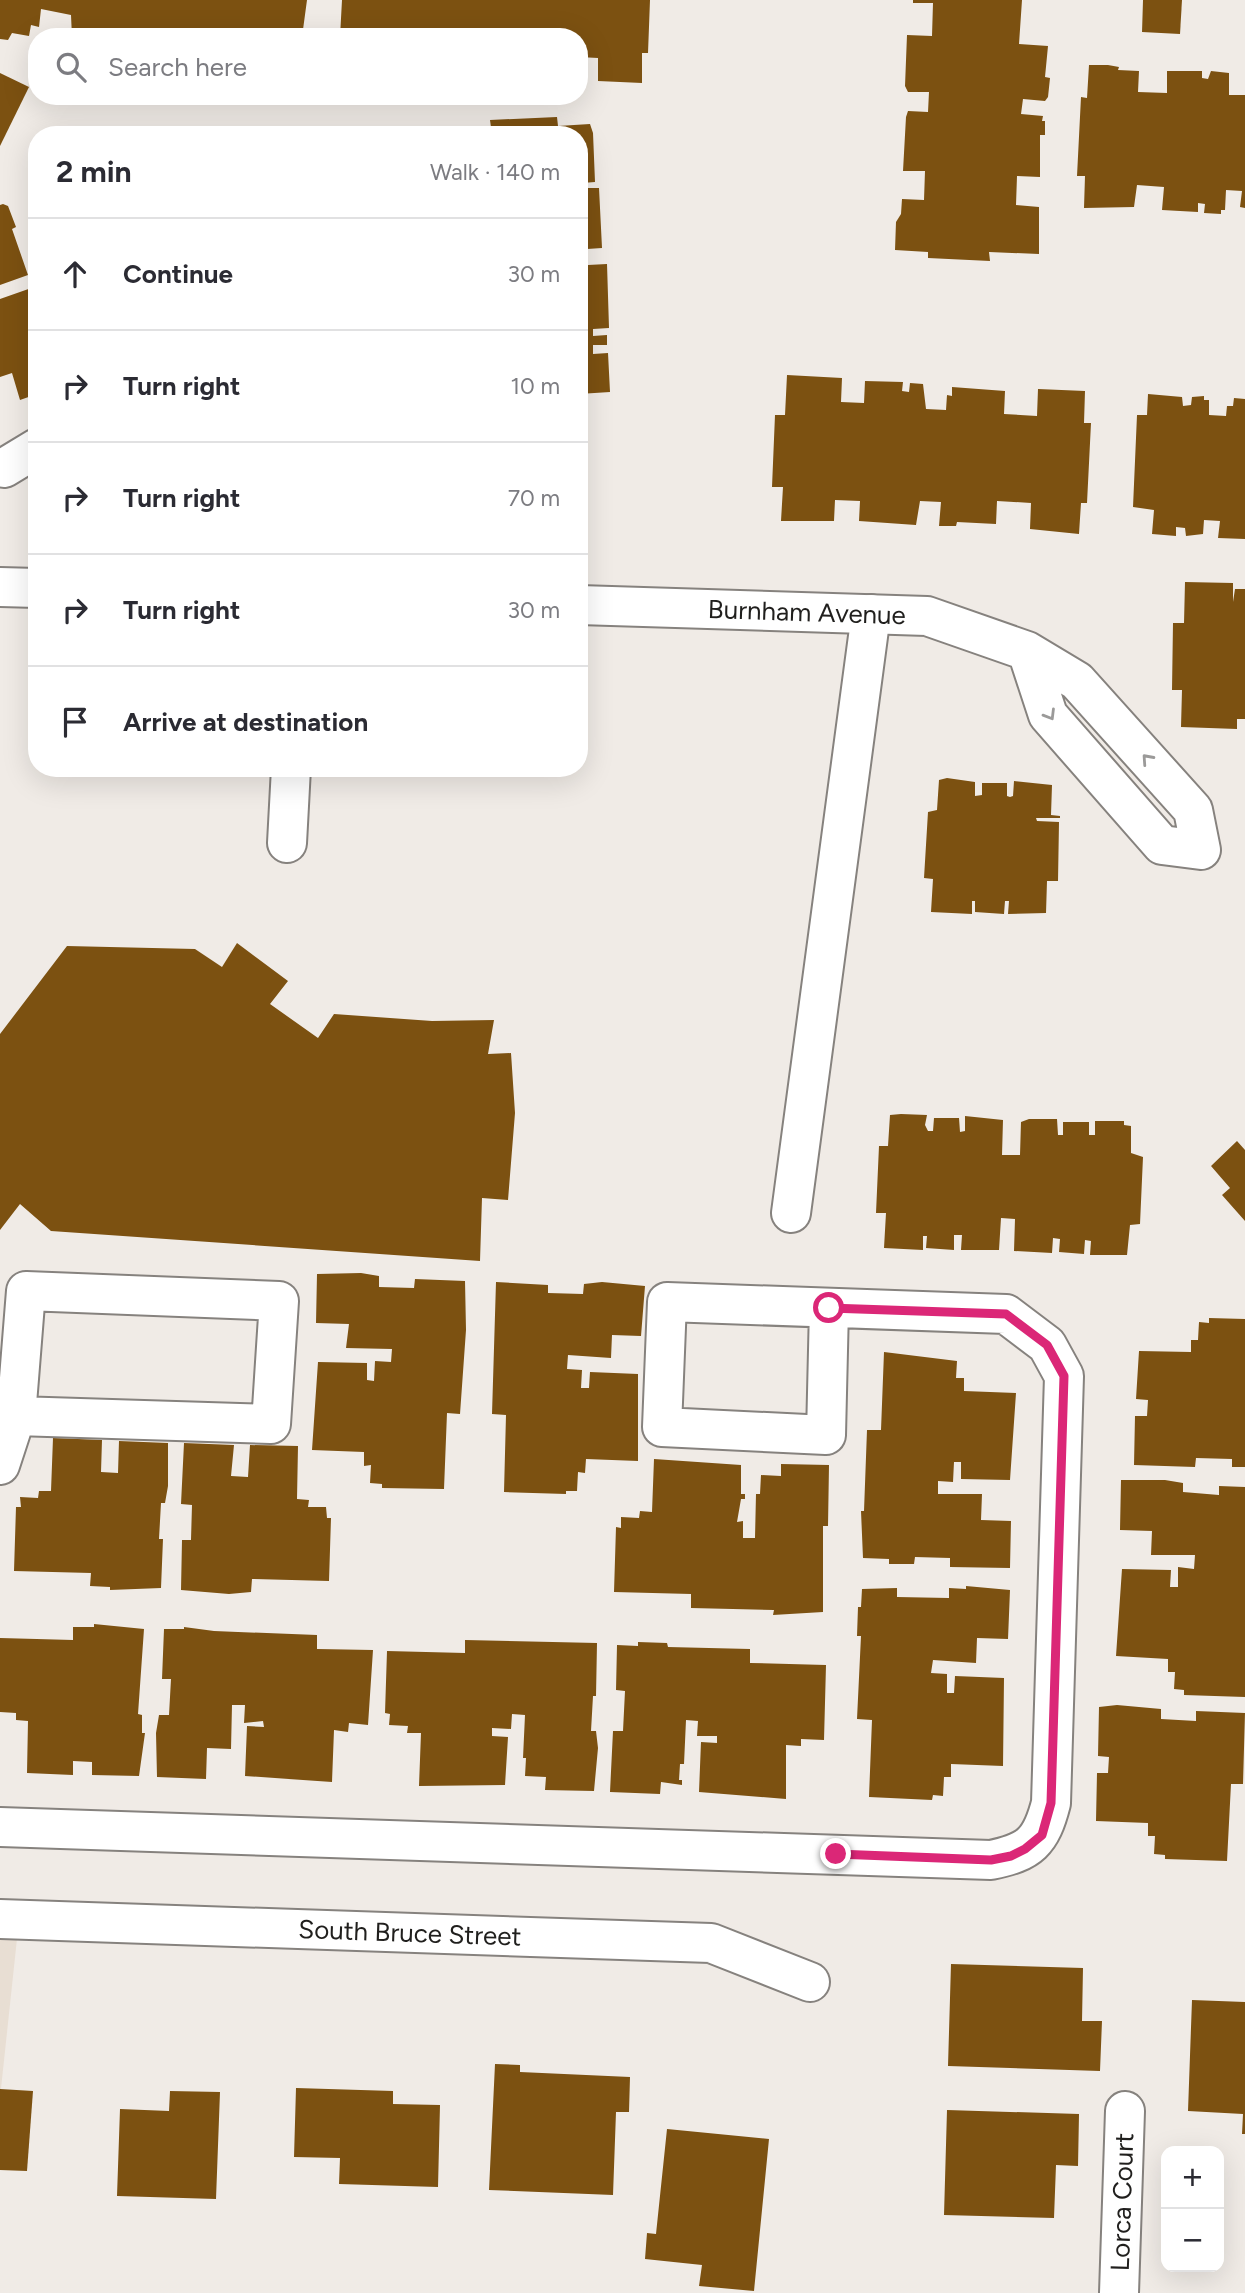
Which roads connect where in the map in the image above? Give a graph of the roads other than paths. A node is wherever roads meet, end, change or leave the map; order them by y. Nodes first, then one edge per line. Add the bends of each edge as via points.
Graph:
1 (28, 453) edge
2 (28, 477) edge
3 (0, 587) edge
4 (28, 588) edge
5 (588, 605) edge
6 (871, 614) junction
7 (1027, 651) junction
8 (291, 777) edge
9 (287, 843) dead end
10 (791, 1213) dead end
11 (829, 1308) junction
12 (16, 1416) junction
13 (0, 1465) edge
14 (0, 1827) edge
15 (0, 1919) edge
16 (810, 1982) dead end
17 (1125, 2111) dead end
18 (1119, 2293) edge

1 - 2 street via 4,468
3 - 4 street
5 - 6 street, Burnham Avenue
6 - 7 street, Burnham Avenue via 927,616
6 - 10 street
7 -> 7 street, Burnham Avenue via 1048,715 1163,845 1201,849 1193,810 1077,681
8 - 9 street
11 - 11 street via 667,1302 662,1427 825,1435
11 - 14 street via 1006,1314 1047,1345 1064,1376 1051,1803 1042,1835 1025,1849 991,1860
12 - 12 street via 26,1291 279,1301 271,1424
12 - 13 street
15 - 16 street, South Bruce Street via 711,1942
17 - 18 street, Lorca Court

